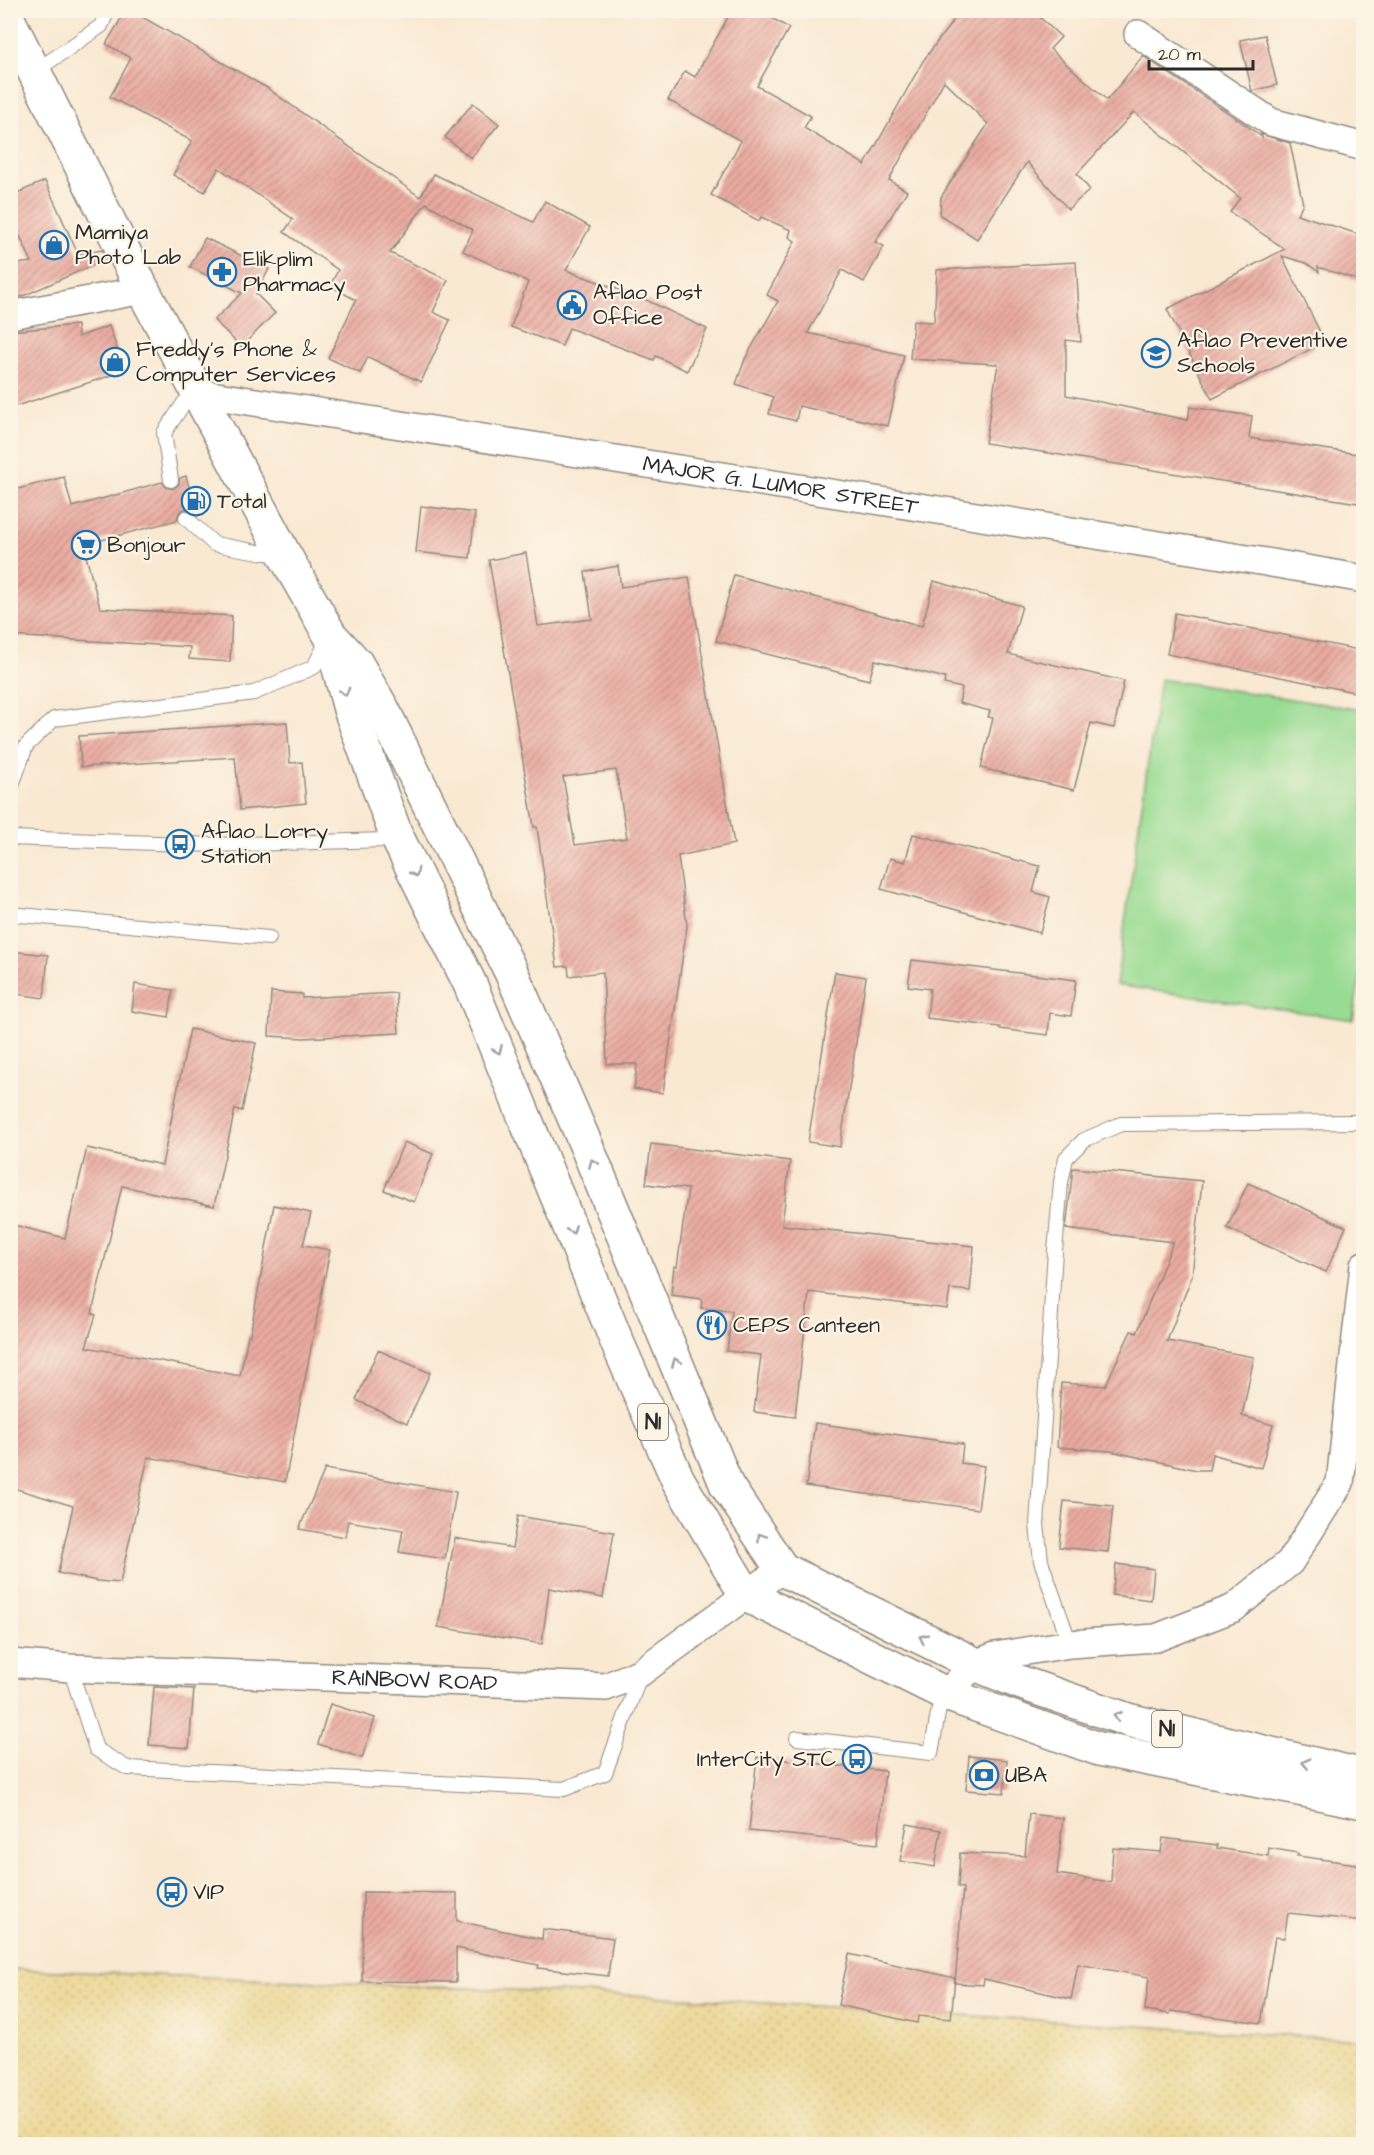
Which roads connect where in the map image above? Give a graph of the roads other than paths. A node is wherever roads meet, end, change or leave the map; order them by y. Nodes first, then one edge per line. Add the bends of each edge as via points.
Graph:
1 (108, 10) edge
2 (10, 23) edge
3 (1138, 34) dead end
4 (34, 72) junction
5 (1364, 147) edge
6 (143, 290) junction
7 (10, 315) edge
8 (198, 393) junction
9 (171, 480) dead end
10 (186, 518) dead end
11 (284, 554) junction
12 (1364, 579) edge
13 (330, 635) junction
14 (10, 791) edge
15 (396, 835) junction
16 (10, 838) edge
17 (10, 914) edge
18 (269, 938) dead end
19 (1364, 1122) edge
20 (1364, 1265) edge
21 (782, 1569) junction
22 (746, 1595) junction
23 (1070, 1644) junction
24 (10, 1664) edge
25 (975, 1664) junction
26 (70, 1668) junction
27 (641, 1672) junction
28 (946, 1694) junction
29 (797, 1738) dead end
30 (1364, 1776) edge
31 (1364, 1802) edge

1 - 4 lane via 101,26
2 - 4 highway, N1
3 - 5 street via 1271,122
4 - 6 highway, N1
6 - 7 street
6 - 8 highway, N1
8 - 9 lane via 183,404 164,433
8 - 11 highway, N1
8 - 12 street, MAJOR G. LUMOR STREET
10 - 11 lane via 214,544
11 - 13 highway, N1
13 - 14 lane via 314,668 254,693 54,719 26,746
13 -> 15 highway, N1 via 350,709
21 -> 13 highway, N1 via 727,1486 512,974 383,710 356,663
15 - 16 lane via 387,840 215,845
15 -> 22 highway, N1 via 470,984 678,1480
17 - 18 lane
19 - 23 lane via 1121,1124 1084,1140 1066,1158 1055,1251 1037,1525 1041,1561
20 - 23 street via 1340,1483 1290,1562 1234,1608 1156,1638
21 - 22 street, RAINBOW ROAD
25 -> 21 highway, N1
22 - 27 street, RAINBOW ROAD
22 - 28 highway, N1
23 - 25 street via 995,1656
24 - 26 street, RAINBOW ROAD
25 - 28 street
30 -> 25 highway, N1 via 1128,1720
26 - 27 street, RAINBOW ROAD via 606,1686
26 - 27 lane via 96,1749 127,1768 564,1789 605,1773
28 - 29 lane via 939,1708 931,1753
28 - 31 highway, N1 via 1098,1749

